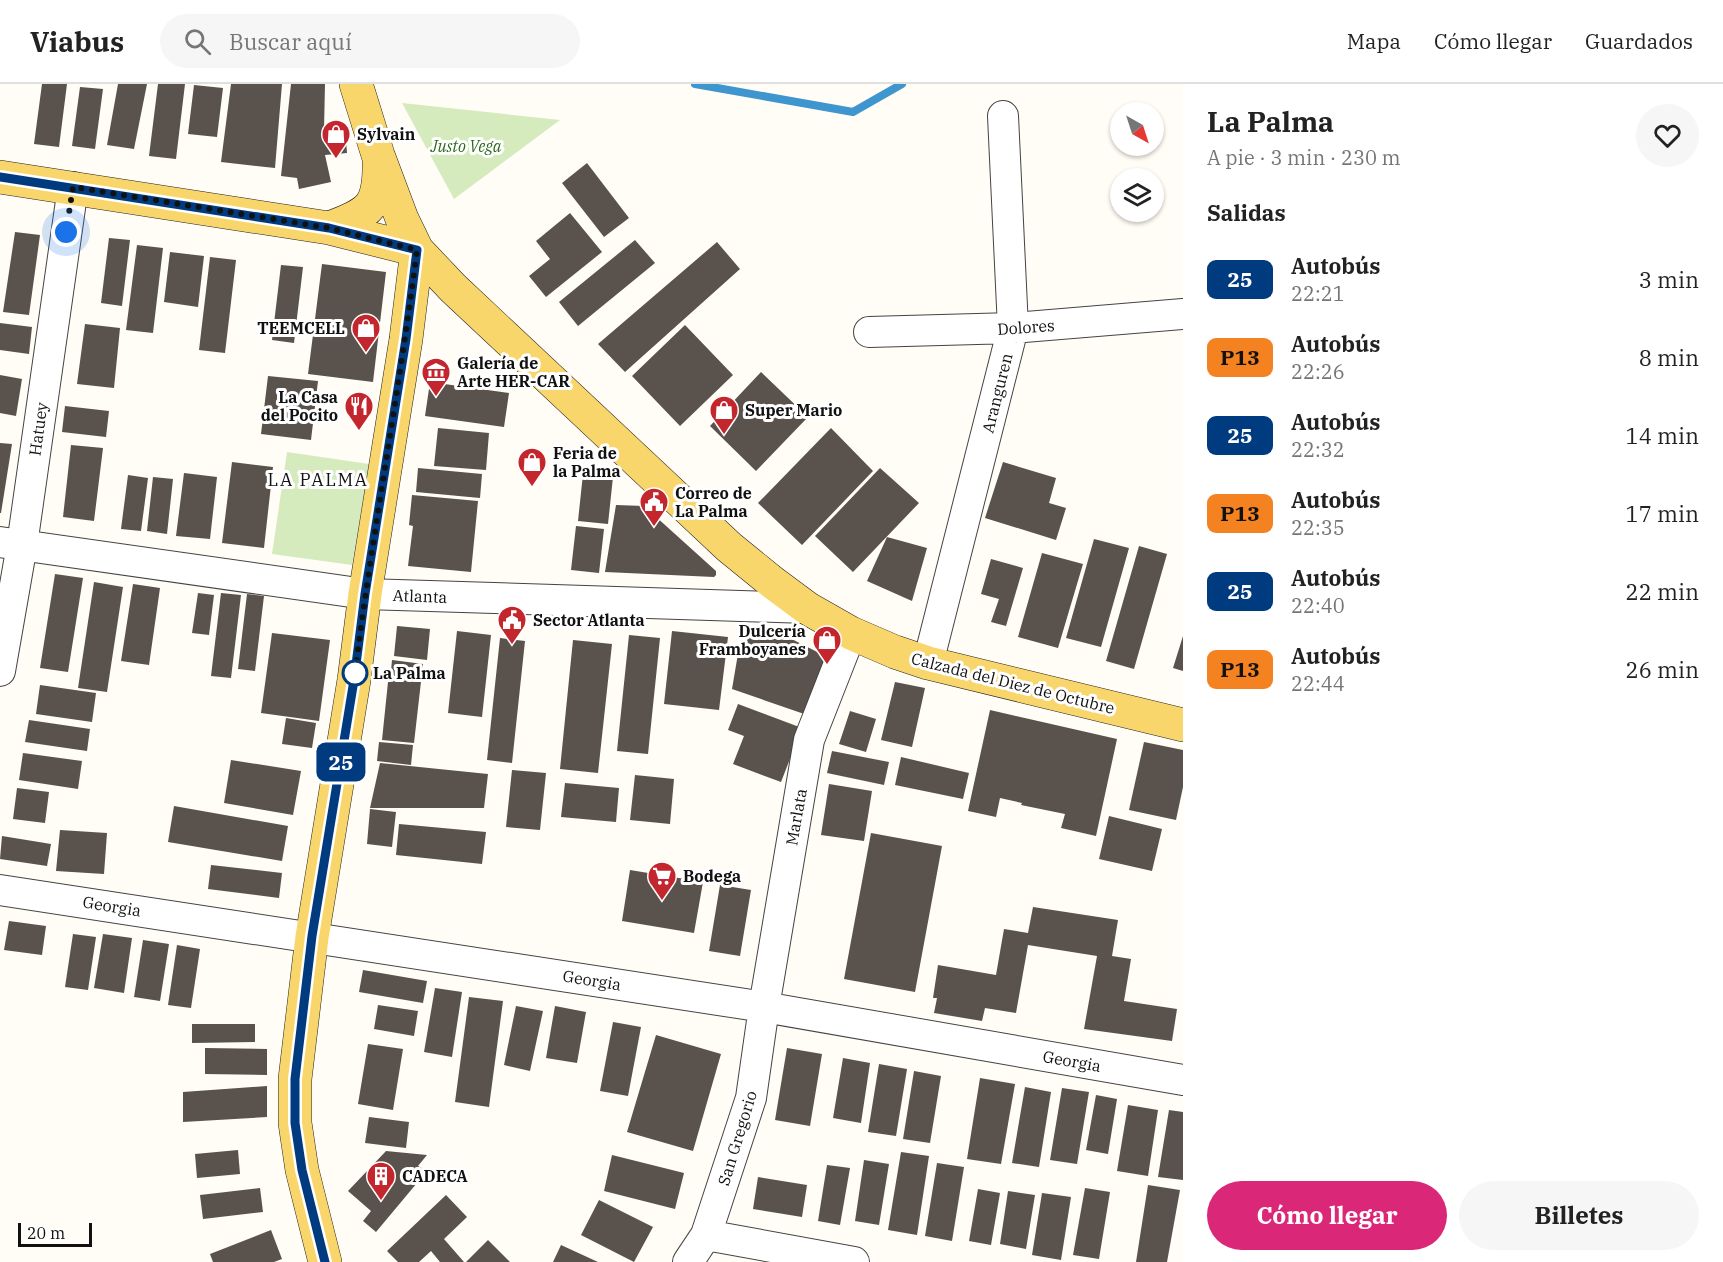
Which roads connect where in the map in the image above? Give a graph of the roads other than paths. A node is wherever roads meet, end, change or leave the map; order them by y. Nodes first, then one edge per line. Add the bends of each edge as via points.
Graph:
1 (356, 84) edge
2 (1003, 116) dead end
3 (378, 155) junction
4 (0, 177) edge
5 (73, 187) junction
6 (329, 228) junction
7 (417, 250) junction
8 (1183, 314) edge
9 (1013, 328) junction
10 (869, 332) dead end
11 (11, 543) edge
12 (365, 594) junction
13 (807, 608) junction
14 (851, 633) junction
15 (928, 663) junction
16 (0, 671) edge
17 (1183, 725) edge
18 (0, 890) edge
19 (312, 936) junction
20 (764, 1007) junction
21 (1183, 1080) edge
22 (706, 1235) junction
23 (325, 1262) edge
24 (688, 1262) edge
25 (854, 1262) edge

1 - 3 main road
2 - 9 street, Aranguren
3 - 6 main road via 380,186 373,202 357,217
3 - 7 main road
4 - 5 main road
5 - 6 main road
5 - 11 street, Hatuey
6 - 7 main road
7 - 12 main road
7 - 13 main road, Calzada del Diez de Octubre via 517,350 729,547
8 - 9 street, Dolores
9 - 10 street, Dolores
9 - 15 street, Aranguren
11 - 12 street, Atlanta
11 - 16 street, Hatuey
12 - 13 street, Atlanta
12 - 19 main road
13 - 14 main road, Calzada del Diez de Octubre
14 - 15 main road, Calzada del Diez de Octubre
14 - 20 street, Marlata via 809,740
15 - 17 main road, Calzada del Diez de Octubre
18 - 19 street, Georgia
19 - 20 street, Georgia
19 - 23 main road via 295,1079 295,1123 302,1170
20 - 21 street, Georgia
20 - 22 street, San Gregorio via 751,1098
22 - 24 street, San Gregorio
22 - 25 street

